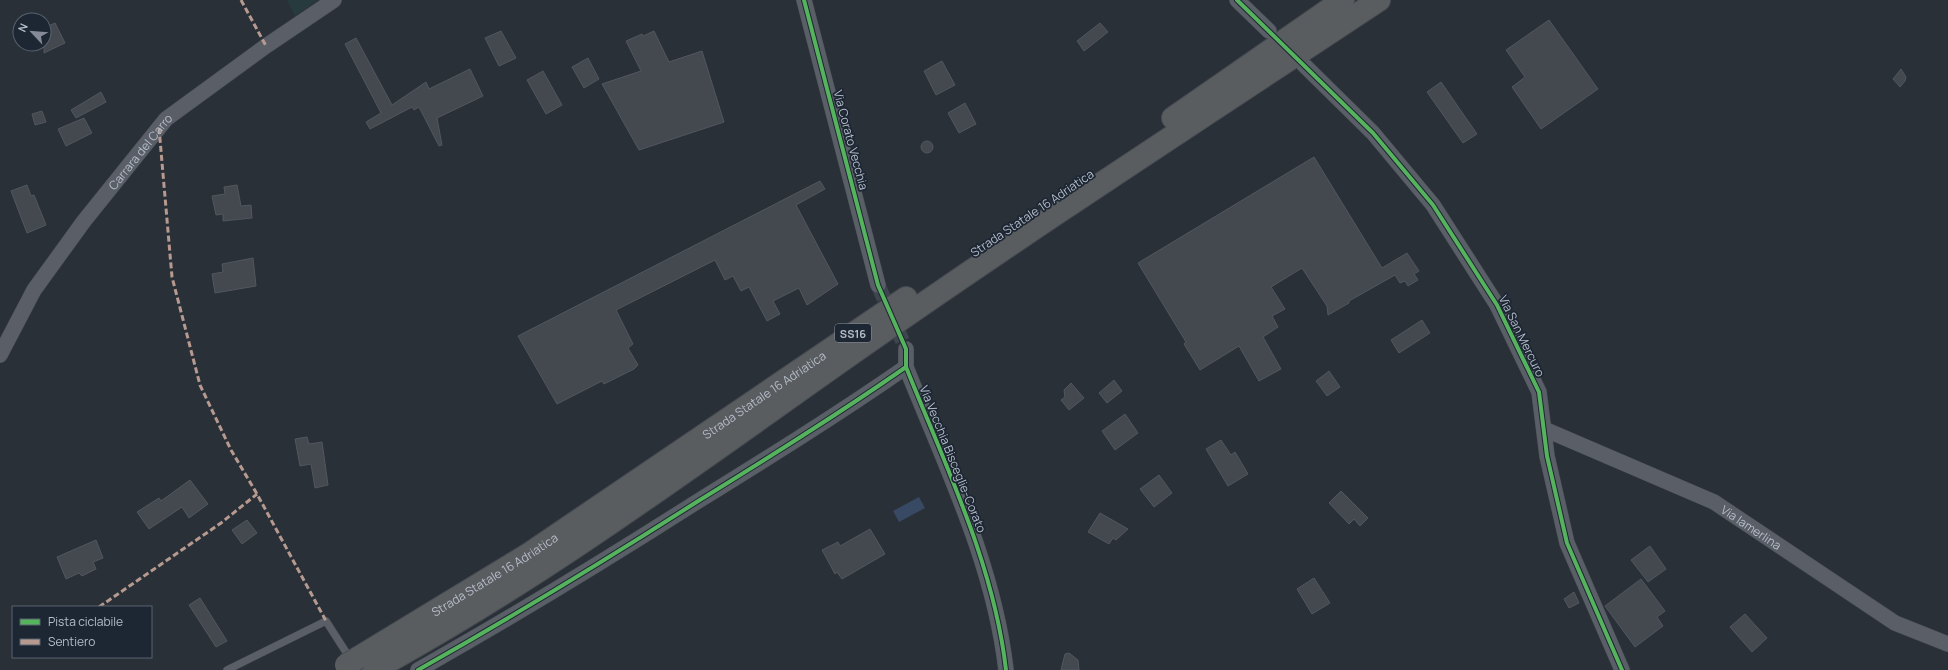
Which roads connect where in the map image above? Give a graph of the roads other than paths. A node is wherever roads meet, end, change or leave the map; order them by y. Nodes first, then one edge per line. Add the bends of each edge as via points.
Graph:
1 (334, 0) edge
2 (804, 0) edge
3 (1237, 0) edge
4 (1343, 0) edge
5 (1379, 0) edge
6 (1269, 30) dead end
7 (1303, 64) dead end
8 (878, 285) tunnel mouth
9 (906, 349) tunnel mouth
10 (0, 355) edge
11 (906, 368) junction
12 (1544, 429) junction
13 (1948, 644) edge
14 (354, 667) edge
15 (227, 670) edge
16 (418, 670) edge
17 (1006, 670) edge
18 (1622, 670) edge

1 - 10 street, Carrara del Carro via 166,119 84,221 34,290
2 - 8 street, Via Corato Vecchia
3 - 6 street
4 - 14 highway, Strada Statale 16 Adriatica / SS16 via 1088,177 850,335 529,554
5 - 14 highway, Strada Statale 16 Adriatica / SS16 via 1000,250 597,531 508,590 413,649
7 - 12 street, Via San Mercuro via 1373,133 1433,205 1497,306 1539,392
9 - 11 street, Via Vecchia Bisceglie-Corato
11 - 16 street via 656,528 481,635
11 - 17 street, Via Vecchia Bisceglie-Corato via 974,536 1002,635
12 - 13 street, Via lamerlina via 1714,502 1895,623
12 - 18 street, Via San Mercuro via 1547,456 1567,543
14 - 15 lane via 326,621

